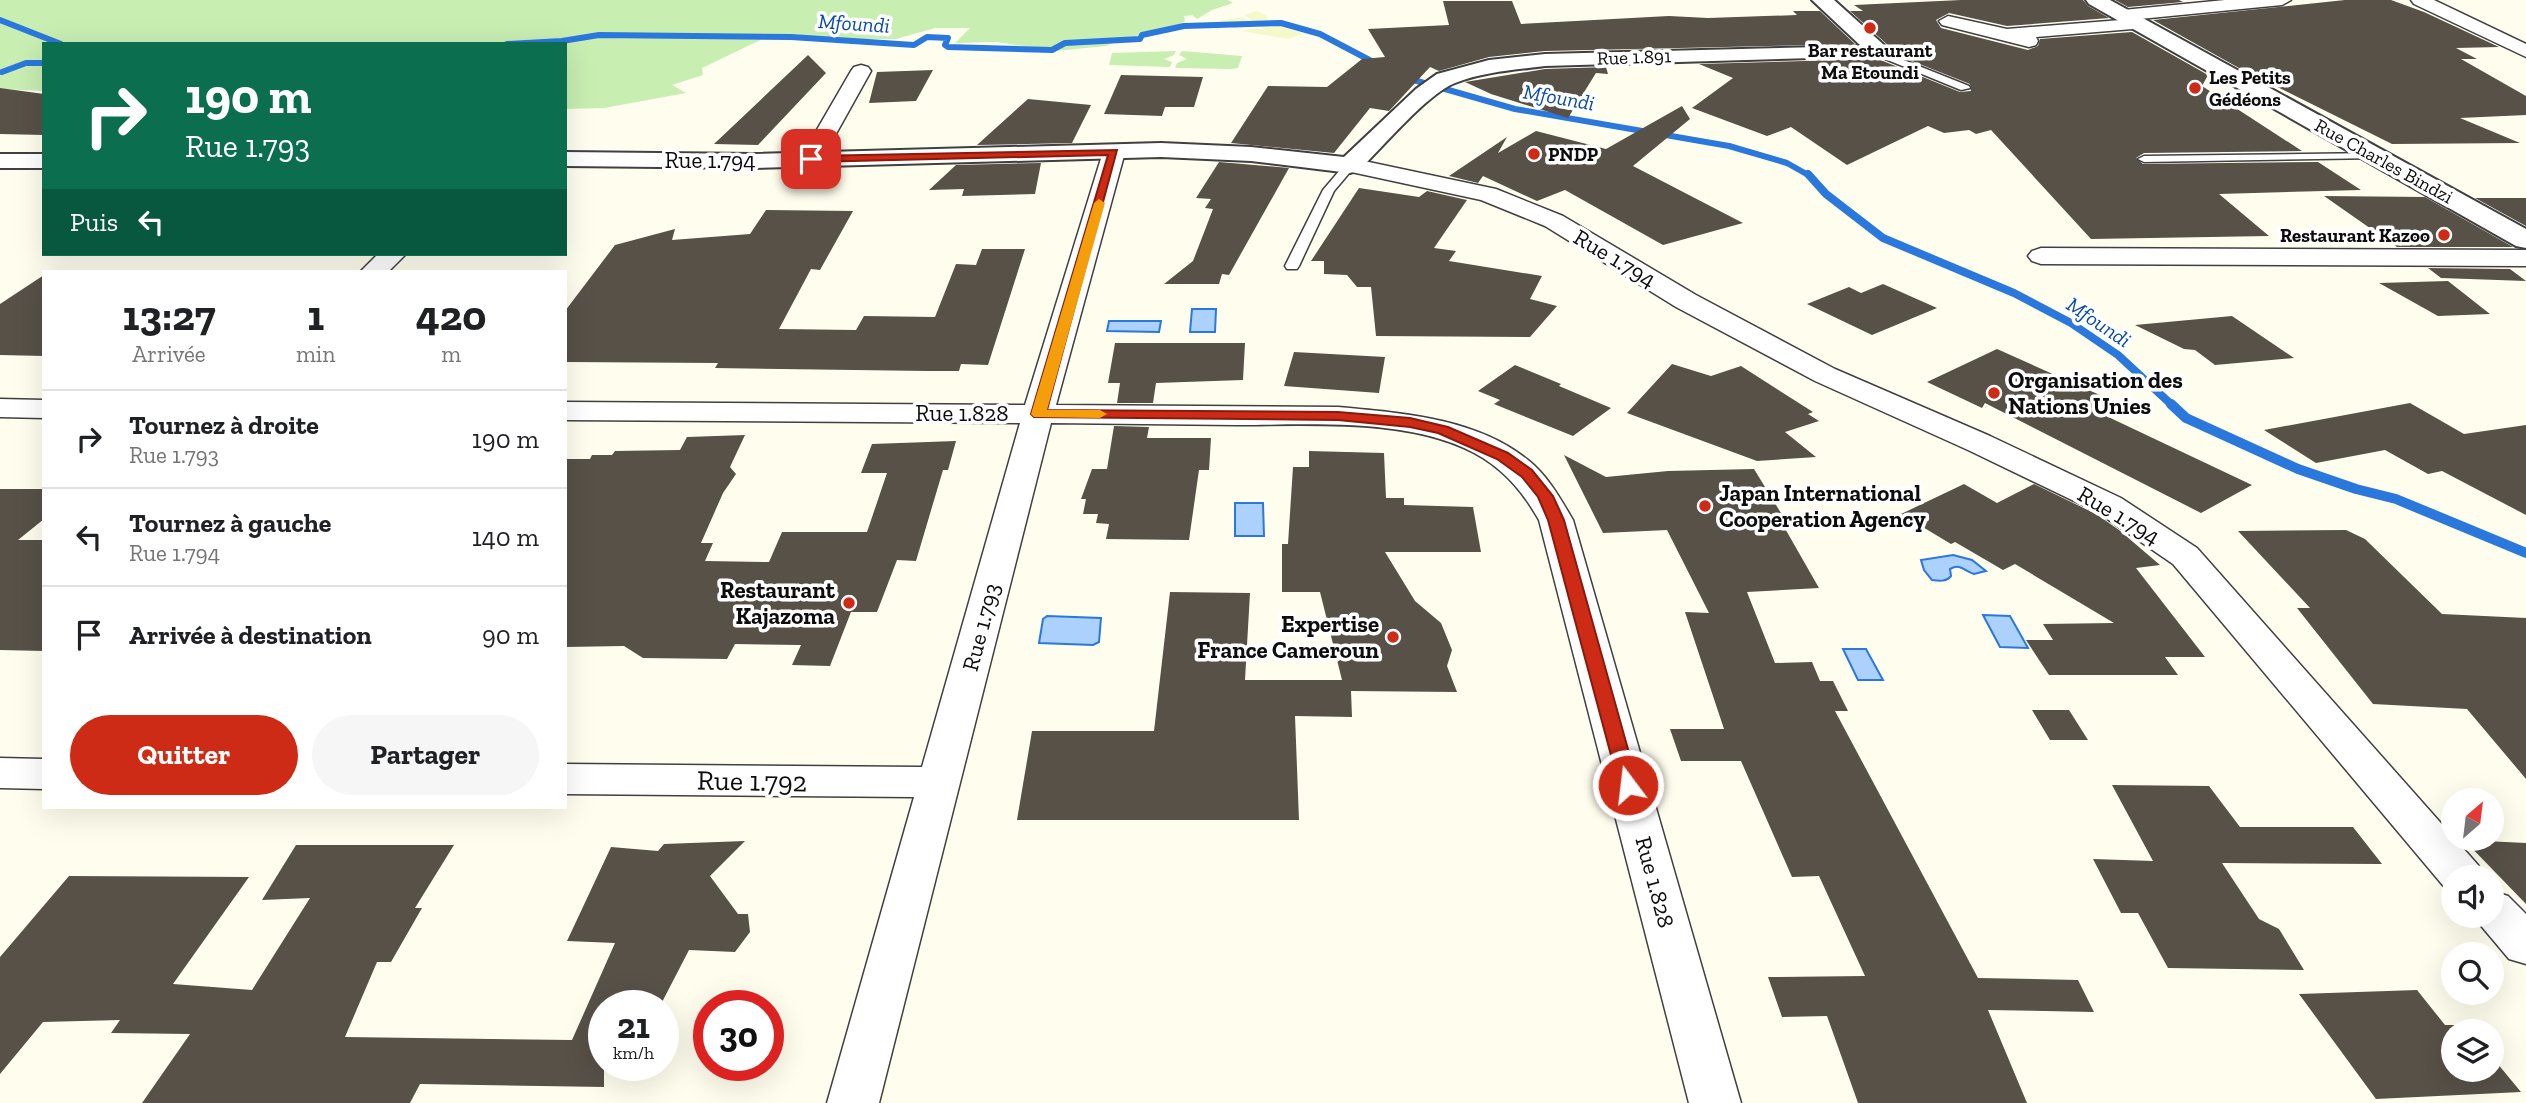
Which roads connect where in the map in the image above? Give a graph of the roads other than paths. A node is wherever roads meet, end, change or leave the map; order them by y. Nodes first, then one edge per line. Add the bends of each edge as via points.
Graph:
1 (1822, 0) edge
2 (2096, 0) edge
3 (2282, 0) edge
4 (2420, 0) edge
5 (2131, 20) junction
6 (1948, 21) dead end
7 (2009, 34) junction
8 (2049, 48) dead end
9 (2526, 51) edge
10 (1876, 52) junction
11 (862, 71) dead end
12 (1965, 88) dead end
13 (1114, 152) junction
14 (2375, 156) junction
15 (567, 159) edge
16 (811, 159) junction
17 (2144, 159) dead end
18 (0, 161) edge
19 (36, 161) edge
20 (1350, 164) junction
21 (0, 167) edge
22 (2526, 240) edge
23 (391, 256) edge
24 (2041, 256) dead end
25 (2526, 258) edge
26 (1292, 266) dead end
27 (375, 270) edge
28 (0, 408) edge
29 (42, 408) edge
30 (567, 411) edge
31 (1038, 414) junction
32 (0, 774) edge
33 (42, 774) edge
34 (567, 779) edge
35 (939, 782) junction
36 (2452, 865) edge
37 (2504, 922) edge
38 (2526, 945) edge
39 (853, 1103) edge
40 (1715, 1103) edge

1 - 10 street
2 - 5 street, Rue Charles Bindzi
3 - 5 street
4 - 9 street
5 - 7 street
5 - 14 street, Rue Charles Bindzi
6 - 7 street
7 - 8 street
10 - 12 lane
10 - 20 street, Rue 1.891 via 1545,60 1489,67 1445,79
11 - 16 street
13 - 16 street, Rue 1.794
13 - 20 street, Rue 1.794 via 1199,151
13 - 31 street, Rue 1.793
14 - 17 lane
14 - 22 street, Rue Charles Bindzi
15 - 16 street, Rue 1.794
18 - 19 street
19 - 21 lane
20 - 26 lane via 1329,190
20 - 36 street, Rue 1.794 via 1488,194 1554,221 1825,375 2109,505 2185,556
23 - 27 street
24 - 25 street
28 - 29 street
30 - 31 street, Rue 1.828
31 - 35 street, Rue 1.793
31 - 40 street, Rue 1.828 via 1338,416 1410,422 1472,441 1527,474 1556,520
32 - 33 street
34 - 35 street, Rue 1.792
35 - 39 street, Rue 1.793
37 - 38 street

